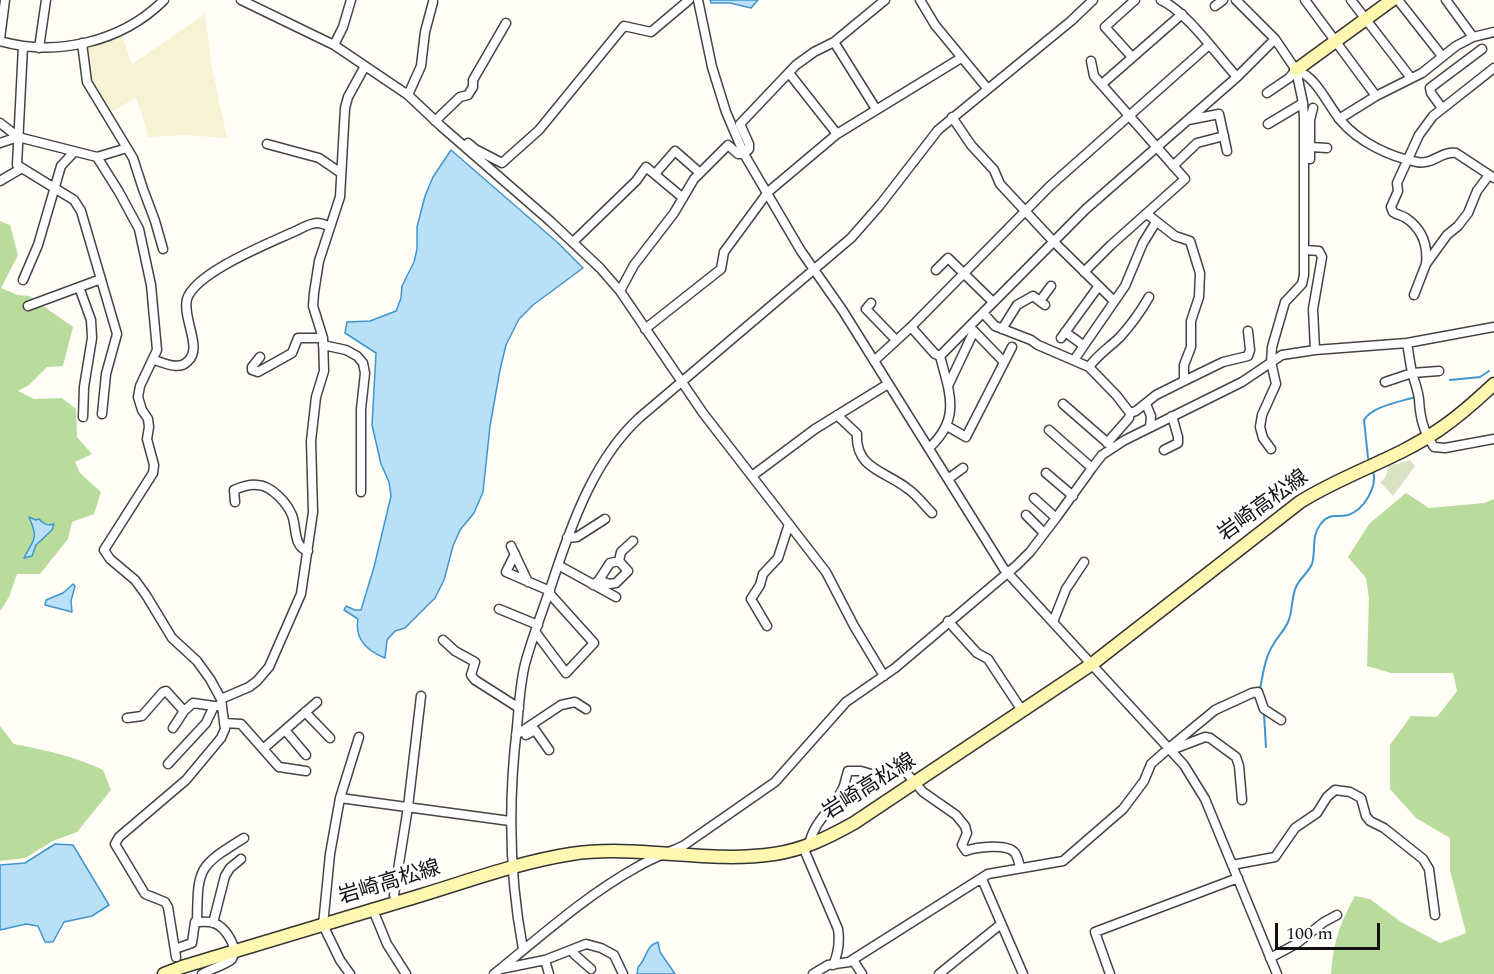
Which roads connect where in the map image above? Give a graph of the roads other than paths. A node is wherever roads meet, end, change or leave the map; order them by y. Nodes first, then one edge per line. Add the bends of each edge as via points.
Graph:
1 (5, 0) edge
2 (46, 0) edge
3 (164, 0) edge
4 (241, 0) edge
5 (351, 0) edge
6 (689, 0) edge
7 (698, 0) edge
8 (885, 0) edge
9 (920, 0) edge
10 (1093, 0) edge
11 (1135, 0) edge
12 (1161, 0) edge
13 (1236, 0) edge
14 (1305, 0) edge
15 (1351, 0) edge
16 (1392, 0) edge
17 (1398, 0) edge
18 (1446, 0) edge
19 (433, 2) dead end
20 (1182, 15) junction
21 (1366, 20) junction
22 (506, 23) dead end
23 (1494, 32) edge
24 (1473, 37) junction
25 (1275, 39) junction
26 (0, 40) edge
27 (834, 42) junction
28 (1335, 42) junction
29 (82, 44) junction
30 (333, 45) junction
31 (1209, 45) junction
32 (23, 46) junction
33 (39, 48) junction
34 (1482, 49) dead end
35 (1442, 56) junction
36 (1132, 57) junction
37 (961, 58) junction
38 (1090, 60) dead end
39 (365, 66) junction
40 (1494, 68) edge
41 (1296, 70) junction
42 (789, 73) junction
43 (1237, 77) junction
44 (1411, 78) junction
45 (1102, 84) junction
46 (987, 88) junction
47 (1267, 93) dead end
48 (408, 95) junction
49 (1376, 96) junction
50 (1303, 103) junction
51 (1313, 108) dead end
52 (1442, 108) junction
53 (876, 109) junction
54 (1129, 115) junction
55 (952, 117) junction
56 (1339, 119) junction
57 (1188, 120) junction
58 (0, 123) edge
59 (438, 124) junction
60 (1268, 124) dead end
61 (837, 134) junction
62 (1224, 136) junction
63 (18, 137) junction
64 (0, 143) edge
65 (267, 144) dead end
66 (1157, 147) junction
67 (1311, 147) junction
68 (127, 148) junction
69 (1327, 148) dead end
70 (1227, 151) dead end
71 (74, 152) junction
72 (744, 154) junction
73 (97, 157) junction
74 (1407, 159) junction
75 (1173, 166) junction
76 (22, 168) junction
77 (341, 173) junction
78 (700, 173) junction
79 (655, 174) junction
80 (1492, 176) edge
81 (0, 181) edge
82 (55, 187) junction
83 (768, 192) junction
84 (683, 198) junction
85 (1025, 211) junction
86 (1147, 214) junction
87 (1156, 222) junction
88 (330, 227) junction
89 (1305, 228) junction
90 (573, 242) junction
91 (1054, 242) junction
92 (163, 249) dead end
93 (1305, 250) junction
94 (1426, 264) junction
95 (936, 270) dead end
96 (814, 271) junction
97 (1084, 272) junction
98 (964, 273) junction
99 (101, 279) junction
100 (23, 280) dead end
101 (1051, 286) dead end
102 (79, 287) junction
103 (1098, 287) junction
104 (620, 291) junction
105 (1414, 295) dead end
106 (1149, 297) dead end
107 (993, 302) junction
108 (1114, 302) junction
109 (871, 303) dead end
110 (28, 306) dead end
111 (983, 313) junction
112 (911, 327) junction
113 (1494, 327) edge
114 (645, 329) junction
115 (972, 329) junction
116 (1002, 329) junction
117 (1248, 331) dead end
118 (896, 340) junction
119 (323, 341) junction
120 (1407, 343) junction
121 (1083, 345) junction
122 (1012, 347) dead end
123 (1315, 350) junction
124 (940, 356) junction
125 (260, 357) dead end
126 (154, 360) junction
127 (1074, 360) junction
128 (874, 361) junction
129 (1004, 362) junction
130 (1271, 362) junction
131 (1089, 368) junction
132 (1439, 370) dead end
133 (1412, 373) junction
134 (1184, 381) junction
135 (681, 382) junction
136 (1385, 382) dead end
137 (888, 384) junction
138 (1494, 384) edge
139 (948, 386) junction
140 (1063, 404) dead end
141 (1146, 404) junction
142 (1130, 413) junction
143 (102, 414) dead end
144 (837, 415) junction
145 (1172, 416) junction
146 (83, 417) dead end
147 (947, 426) junction
148 (1150, 427) junction
149 (1049, 430) dead end
150 (1427, 437) junction
151 (1494, 439) edge
152 (1110, 445) junction
153 (928, 448) junction
154 (1271, 449) dead end
155 (1164, 450) dead end
156 (963, 468) dead end
157 (1092, 468) junction
158 (1046, 473) dead end
159 (752, 476) junction
160 (948, 479) junction
161 (361, 492) dead end
162 (1073, 496) junction
163 (1034, 498) dead end
164 (235, 502) dead end
165 (932, 513) dead end
166 (1026, 515) dead end
167 (1056, 518) junction
168 (605, 519) dead end
169 (789, 524) junction
170 (1044, 533) junction
171 (567, 538) junction
172 (633, 540) dead end
173 (308, 551) junction
174 (618, 561) junction
175 (1084, 562) dead end
176 (558, 565) junction
177 (1007, 573) junction
178 (528, 582) junction
179 (596, 582) junction
180 (549, 592) junction
181 (616, 597) dead end
182 (499, 609) dead end
183 (948, 621) junction
184 (1053, 622) junction
185 (767, 626) dead end
186 (537, 629) junction
187 (443, 640) dead end
188 (1092, 664) junction
189 (884, 676) junction
190 (421, 696) dead end
191 (317, 702) dead end
192 (219, 704) junction
193 (519, 708) junction
194 (586, 709) dead end
195 (184, 711) junction
196 (305, 712) junction
197 (1023, 712) junction
198 (127, 718) dead end
199 (1281, 720) dead end
200 (224, 723) junction
201 (173, 728) dead end
202 (285, 730) junction
203 (359, 737) dead end
204 (330, 738) dead end
205 (515, 738) junction
206 (263, 749) junction
207 (1170, 749) junction
208 (549, 750) dead end
209 (306, 755) dead end
210 (168, 764) dead end
211 (306, 771) dead end
212 (916, 782) junction
213 (340, 798) junction
214 (1242, 800) dead end
215 (408, 807) junction
216 (510, 820) junction
217 (244, 838) dead end
218 (806, 846) junction
219 (665, 852) junction
220 (241, 859) dead end
221 (1232, 865) junction
222 (513, 868) junction
223 (1020, 868) junction
224 (1238, 878) junction
225 (982, 879) junction
226 (397, 903) junction
227 (373, 910) junction
228 (1337, 915) dead end
229 (1435, 915) dead end
230 (197, 922) junction
231 (213, 923) junction
232 (1001, 924) junction
233 (323, 925) junction
234 (523, 949) junction
235 (572, 950) junction
236 (234, 951) junction
237 (1270, 958) junction
238 (545, 960) junction
239 (853, 960) junction
240 (833, 964) junction
241 (591, 969) dead end
242 (497, 971) edge
243 (164, 974) edge
244 (202, 974) edge
245 (350, 974) edge
246 (406, 974) edge
247 (549, 974) edge
248 (623, 974) edge
249 (813, 974) edge
250 (862, 974) edge
251 (939, 974) edge
252 (1023, 974) edge
253 (1110, 974) edge
254 (1277, 974) edge

1 - 26 street
2 - 33 street
3 - 29 street via 128,26
4 - 30 street
5 - 30 street
6 - 59 street via 651,32 624,26 539,130 502,163 475,149 449,126
7 - 72 street via 716,83
8 - 27 street
9 - 37 street
10 - 46 street
11 - 36 street via 1105,27
12 - 20 street
13 - 25 street
14 - 28 street
15 - 21 street
16 - 21 main road
17 - 35 street
18 - 24 street
19 - 48 street via 421,66
20 - 31 street
20 - 36 street
21 - 28 main road
21 - 44 street
22 - 59 street via 468,95 460,97
23 - 24 street
24 - 35 street
25 - 41 street
25 - 43 street
26 - 32 street
27 - 42 street via 814,52
27 - 53 street
28 - 41 main road
28 - 49 street
29 - 33 street
29 - 68 street via 87,82
30 - 39 street
31 - 43 street
31 - 54 street
32 - 33 street
32 - 63 street
34 - 52 street via 1430,88
35 - 44 street
36 - 45 street
37 - 46 street
37 - 53 street
38 - 45 street via 1094,76
39 - 48 street
39 - 77 street via 345,108
40 - 52 street
41 - 47 street
41 - 50 street
41 - 56 street via 1306,74
42 - 61 street
42 - 72 street via 740,124 749,144
43 - 57 street
44 - 49 street
45 - 54 street
46 - 55 street
48 - 59 street
49 - 56 street
50 - 60 street
50 - 89 street
51 - 67 street
52 - 74 street via 1426,124
53 - 61 street
54 - 66 street
54 - 85 street
55 - 85 street via 994,170 1000,184
55 - 96 street via 928,140 867,221
56 - 74 street via 1367,141
57 - 62 street via 1219,114
57 - 66 street
58 - 63 street
59 - 90 street
61 - 83 street
62 - 70 street
62 - 75 street via 1197,143
63 - 64 street
63 - 71 street
63 - 76 street via 17,165
65 - 77 street via 319,158
66 - 75 street
66 - 91 street
67 - 69 street
67 - 89 street via 1309,228
68 - 73 street
68 - 92 street
71 - 73 street
71 - 82 street via 61,166
72 - 78 street via 728,145
72 - 83 street
73 - 126 street via 138,228 151,285 158,350
74 - 80 street via 1429,163 1449,152 1456,153
74 - 94 street via 1391,207 1422,235 1427,247
75 - 86 street via 1185,179
76 - 81 street
76 - 82 street
77 - 88 street via 340,197
78 - 79 street via 675,151
78 - 84 street
79 - 84 street
79 - 90 street via 646,167
80 - 94 street
82 - 99 street via 74,200 81,211
82 - 100 street
83 - 96 street
83 - 114 street via 724,252 721,269
84 - 104 street
85 - 91 street
85 - 98 street
86 - 87 street
86 - 97 street
87 - 108 street
87 - 134 street via 1190,241 1200,273
88 - 119 street via 319,261 313,306
88 - 126 street via 314,223 249,252 205,279 187,298 193,356 176,366
89 - 93 street
90 - 104 street
91 - 97 street
91 - 107 street
93 - 123 street via 1319,251 1322,257 1312,309
93 - 130 street via 1302,284 1285,302
94 - 105 street
95 - 98 street via 948,258
96 - 128 street
96 - 135 street
97 - 103 street
98 - 107 street
98 - 112 street
99 - 102 street
99 - 143 street via 117,334 106,374
101 - 116 street via 1042,303 1033,296 1017,305
102 - 110 street
102 - 146 street via 91,320 92,338
103 - 108 street
103 - 121 street via 1063,335
104 - 114 street
106 - 131 street via 1120,337
107 - 111 street
108 - 121 street
109 - 118 street via 866,309
111 - 115 street
111 - 116 street
112 - 118 street
112 - 124 street
113 - 120 street
114 - 135 street
115 - 124 street
115 - 129 street
115 - 139 street
116 - 127 street
117 - 134 street via 1248,356 1223,362
118 - 128 street
119 - 125 street via 298,338 292,353 258,372 252,370
119 - 161 street via 357,356 363,363
119 - 173 street via 324,371 316,397 311,441 313,512
120 - 123 street
120 - 133 street
121 - 127 street
122 - 129 street
123 - 130 street via 1282,355
124 - 139 street
126 - 192 street via 138,398 148,419 153,472 104,550 135,580 172,638 197,661
127 - 131 street
128 - 137 street
129 - 147 street via 966,437
130 - 145 street via 1242,382
130 - 154 street via 1276,384 1260,427
131 - 142 street
132 - 133 street
133 - 136 street
133 - 150 street
134 - 141 street
135 - 159 street
135 - 171 street via 625,431 610,450
137 - 144 street
137 - 153 street
138 - 150 main road, 岩崎高松線
139 - 147 street via 951,405
140 - 152 street
141 - 142 street
141 - 148 street
142 - 152 street
144 - 159 street
144 - 165 street via 857,434 856,447 870,467 908,488
145 - 148 street
145 - 155 street via 1178,443
147 - 153 street
148 - 152 street
149 - 157 street
150 - 151 street via 1434,447 1445,448
150 - 188 main road, 岩崎高松線 via 1300,502
152 - 157 street
153 - 160 street
156 - 160 street
157 - 162 street
158 - 162 street
159 - 169 street
160 - 177 street
162 - 167 street
163 - 167 street
164 - 173 street via 234,490 242,487 257,485 271,491 287,506 297,544
166 - 170 street
167 - 170 street
168 - 171 street via 577,537
169 - 185 street via 778,558 763,574 751,598
169 - 189 street via 826,572
170 - 177 street
171 - 176 street
172 - 174 street
173 - 192 street via 301,594 269,667 249,687
174 - 179 street via 610,563
174 - 179 street via 628,570 616,583
175 - 184 street via 1066,589
176 - 179 street
176 - 180 street
177 - 183 street
177 - 184 street
178 - 178 street via 506,572 513,550
178 - 180 street
179 - 181 street
180 - 186 street
180 - 186 street via 594,643 566,673
182 - 186 street
183 - 189 street
183 - 197 street via 977,653 988,659
184 - 188 street
186 - 193 street via 525,665
187 - 193 street via 475,662 471,675 475,680
188 - 197 main road, 岩崎高松線
188 - 207 street
189 - 219 street via 846,702 775,782 683,846
190 - 215 street
191 - 196 street
192 - 195 street via 193,703
192 - 200 street
192 - 210 street
193 - 205 street
194 - 205 street via 575,702 561,705
195 - 198 street via 163,692 142,716
195 - 201 street
196 - 202 street
196 - 204 street
197 - 212 main road, 岩崎高松線
199 - 207 street via 1264,709 1258,692 1252,693 1215,710
200 - 206 street via 241,724
200 - 230 street via 221,738 186,780 119,837 116,844 145,894 168,907 176,953 192,943
202 - 206 street
202 - 209 street
203 - 213 street
205 - 208 street via 535,730
205 - 216 street
206 - 211 street via 279,767
207 - 214 street via 1205,736 1210,738 1236,757
207 - 221 street via 1205,799
207 - 223 street via 1151,764 1144,781 1123,808 1072,855 1064,861
212 - 218 main road, 岩崎高松線 via 830,837
212 - 218 street via 904,770 878,776 848,771 843,789
212 - 223 street via 965,826 967,833 962,845 966,850 1010,848
213 - 215 street
213 - 233 street
215 - 216 street
215 - 226 street via 394,895
216 - 222 street
217 - 230 street via 207,863 200,875
218 - 219 main road, 岩崎高松線 via 749,857
218 - 240 street via 838,928 840,941
219 - 222 main road, 岩崎高松線 via 598,851
219 - 234 street via 612,882
220 - 231 street via 225,876
221 - 224 street
221 - 229 street via 1275,858 1295,828 1320,809 1327,797 1335,790 1350,792 1361,798 1370,821 1423,859 1429,869
222 - 226 main road, 岩崎高松線
222 - 234 street
223 - 225 street
224 - 237 street
224 - 253 street via 1095,932
225 - 232 street
225 - 239 street
226 - 227 main road, 岩崎高松線
227 - 233 main road, 岩崎高松線
227 - 246 street via 387,944
228 - 237 street
230 - 231 street
231 - 236 street via 226,932
232 - 251 street
232 - 252 street
233 - 236 main road, 岩崎高松線
233 - 245 street
234 - 242 street
235 - 238 street
235 - 241 street
235 - 248 street via 586,945 602,948 614,955
236 - 243 main road, 岩崎高松線
236 - 244 street via 227,963
237 - 254 street
238 - 242 street
238 - 247 street
239 - 240 street
239 - 250 street
240 - 249 street

